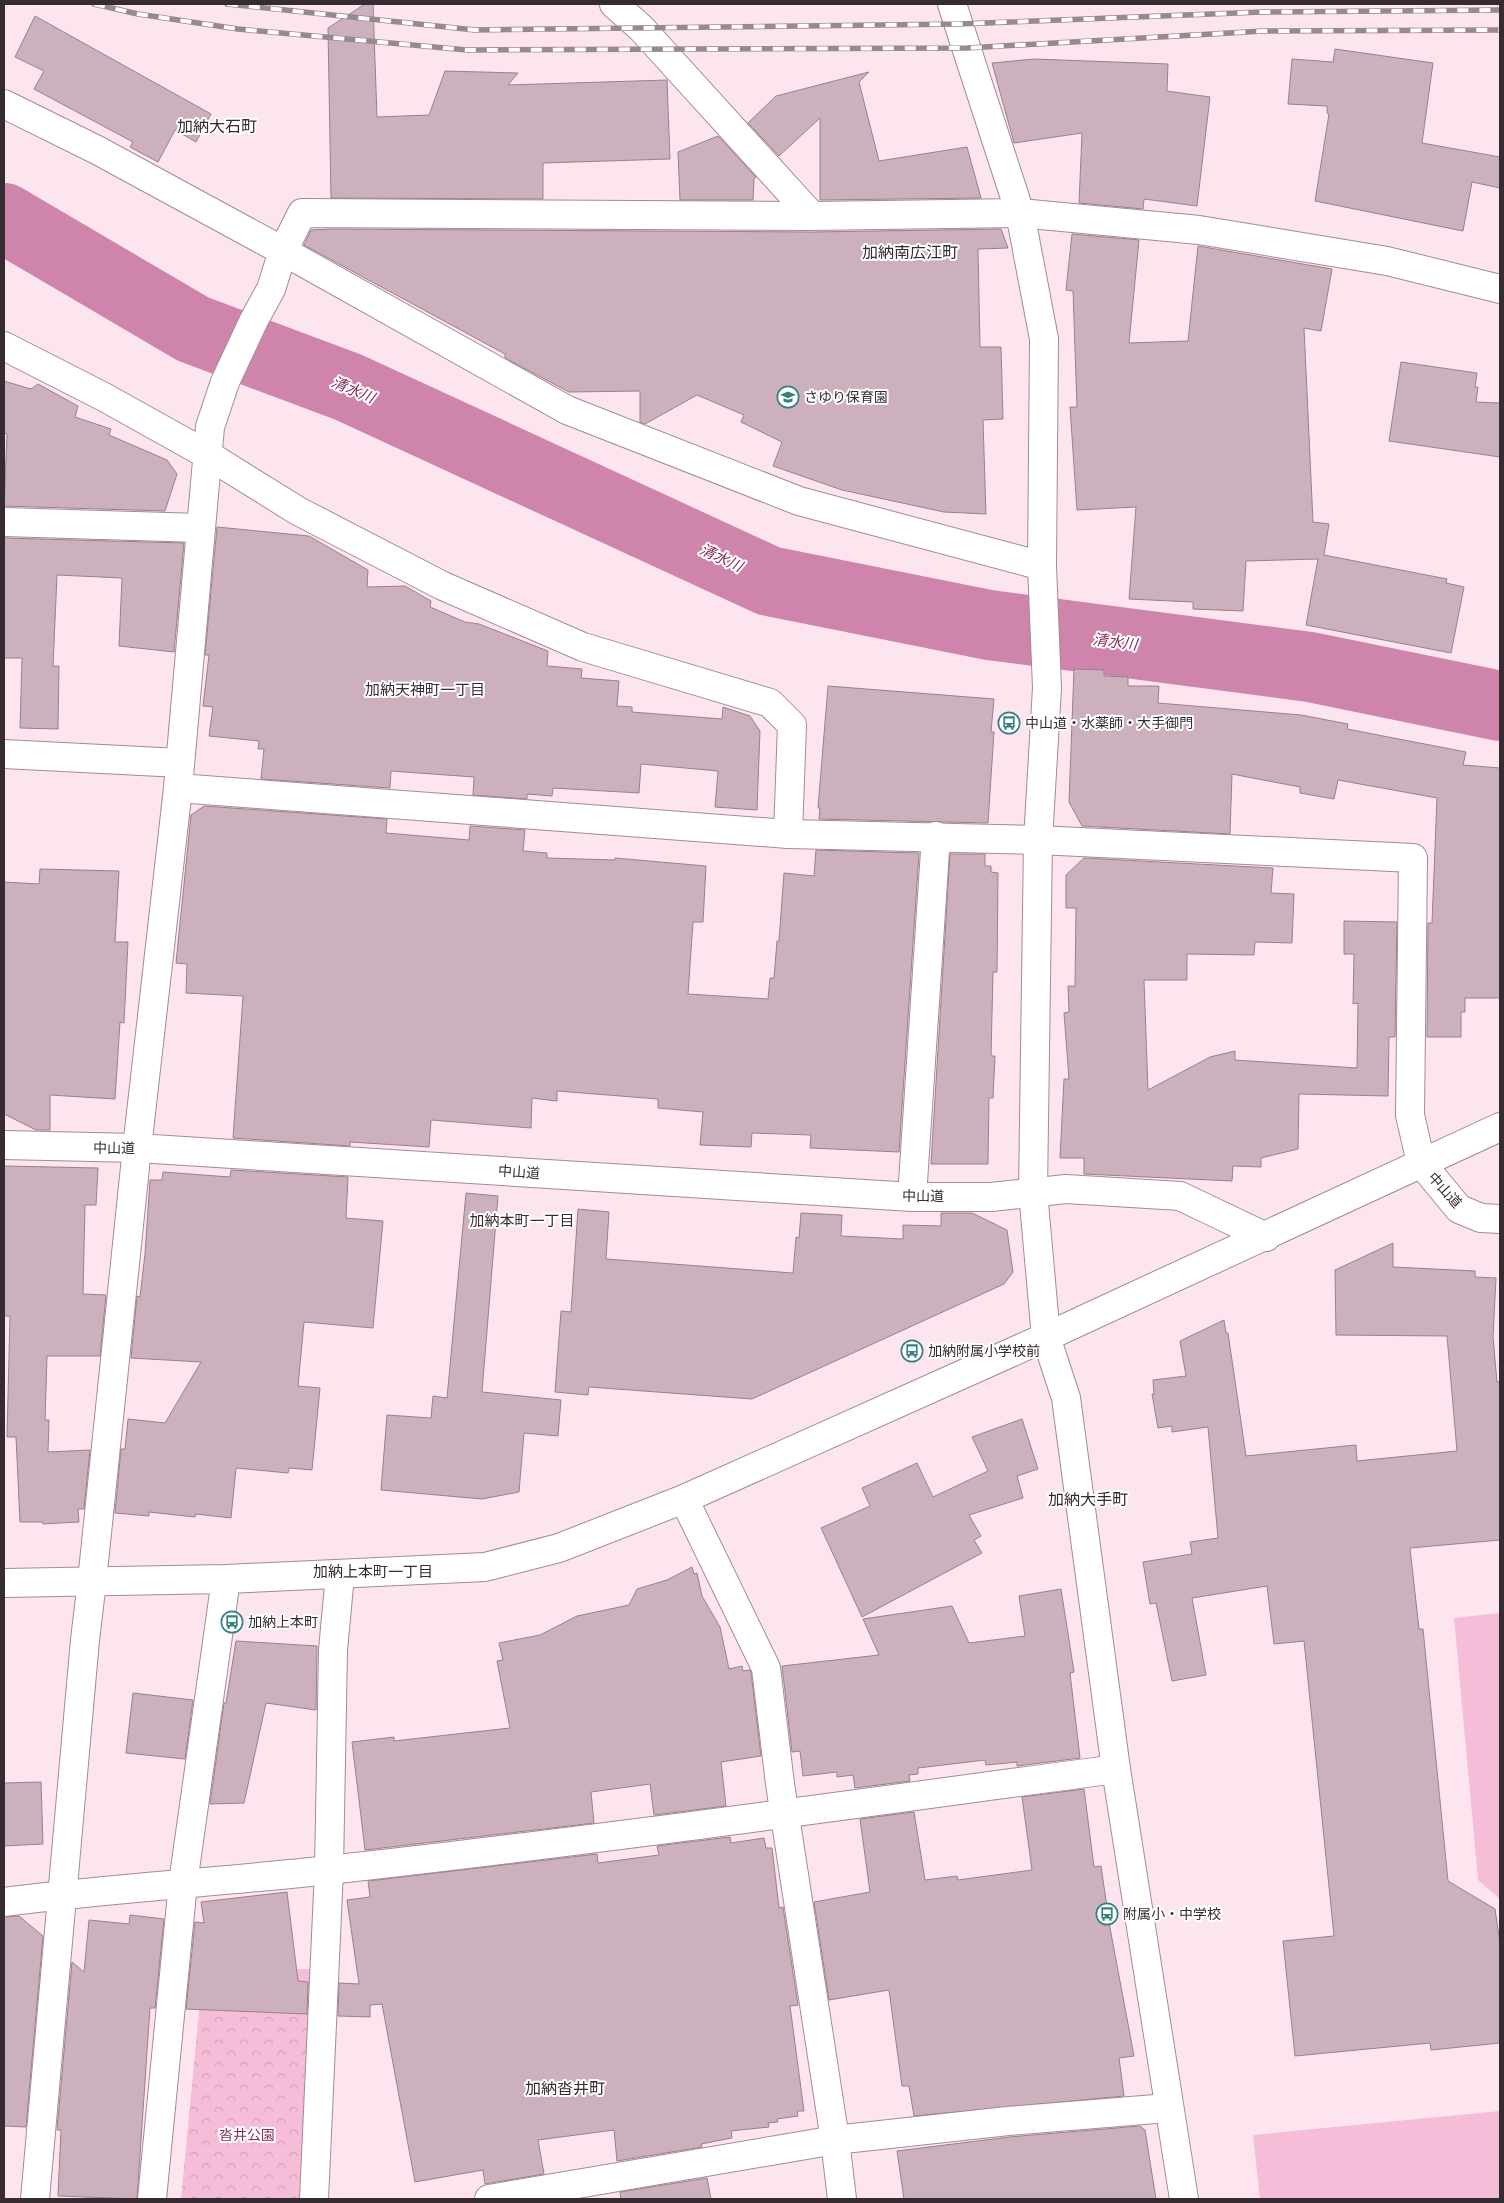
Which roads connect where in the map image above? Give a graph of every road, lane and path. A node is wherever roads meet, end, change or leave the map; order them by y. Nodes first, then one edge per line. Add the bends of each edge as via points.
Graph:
1 (614, 4) edge
2 (952, 4) edge
3 (4, 104) edge
4 (1020, 213) junction
5 (812, 216) junction
6 (283, 251) junction
7 (1500, 289) edge
8 (4, 346) edge
9 (208, 455) junction
10 (4, 522) edge
11 (200, 528) junction
12 (1042, 566) junction
13 (4, 754) edge
14 (179, 776) junction
15 (788, 834) junction
16 (936, 836) junction
17 (1038, 840) junction
18 (1500, 1127) edge
19 (4, 1145) edge
20 (136, 1148) junction
21 (1421, 1163) junction
22 (1033, 1192) junction
23 (912, 1197) junction
24 (1500, 1219) edge
25 (1266, 1237) junction
26 (1046, 1337) junction
27 (684, 1499) junction
28 (340, 1575) junction
29 (226, 1579) junction
30 (92, 1582) junction
31 (4, 1583) edge
32 (1116, 1769) junction
33 (784, 1813) junction
34 (330, 1870) junction
35 (183, 1882) junction
36 (61, 1895) junction
37 (4, 1902) edge
38 (1168, 2108) junction
39 (835, 2140) junction
40 (35, 2199) edge
41 (152, 2199) edge
42 (314, 2199) edge
43 (489, 2199) edge
44 (842, 2199) edge
45 (1184, 2199) edge

1 - 5 street via 640,28
2 - 4 street
3 - 6 street via 97,150
4 - 5 street
4 - 7 street via 1199,230 1386,261
4 - 12 street via 1044,338
5 - 6 street via 302,213
6 - 9 street via 271,289 225,382 210,427
6 - 12 street via 567,410 799,501
8 - 9 street
9 - 11 street
9 - 15 street via 298,511 443,586 556,636 770,703 792,725
10 - 11 street
11 - 14 street
12 - 17 street via 1047,685
13 - 14 street
14 - 15 street
14 - 20 street
15 - 16 street
16 - 17 street
16 - 23 street
17 - 21 street via 1413,858 1410,1115
17 - 22 street
18 - 21 street
19 - 20 street, 中山道
20 - 23 street, 中山道
20 - 30 street
21 - 24 street, 中山道 via 1459,1209 1481,1218
21 - 25 street
22 - 23 street, 中山道 via 992,1197
22 - 25 street, 中山道 via 1066,1189 1180,1196
22 - 26 street
25 - 26 street
26 - 27 street
26 - 32 street via 1066,1398
27 - 28 street via 560,1548 485,1567
27 - 33 street via 766,1668
28 - 29 street
28 - 34 street via 333,1650
29 - 30 street
29 - 35 street
30 - 31 street
30 - 36 street
32 - 33 street
32 - 38 street
33 - 34 street
33 - 39 street
34 - 35 street
34 - 42 street
35 - 36 street
35 - 41 street
36 - 37 street
36 - 40 street
38 - 39 street
38 - 45 street
39 - 43 street
39 - 44 street

